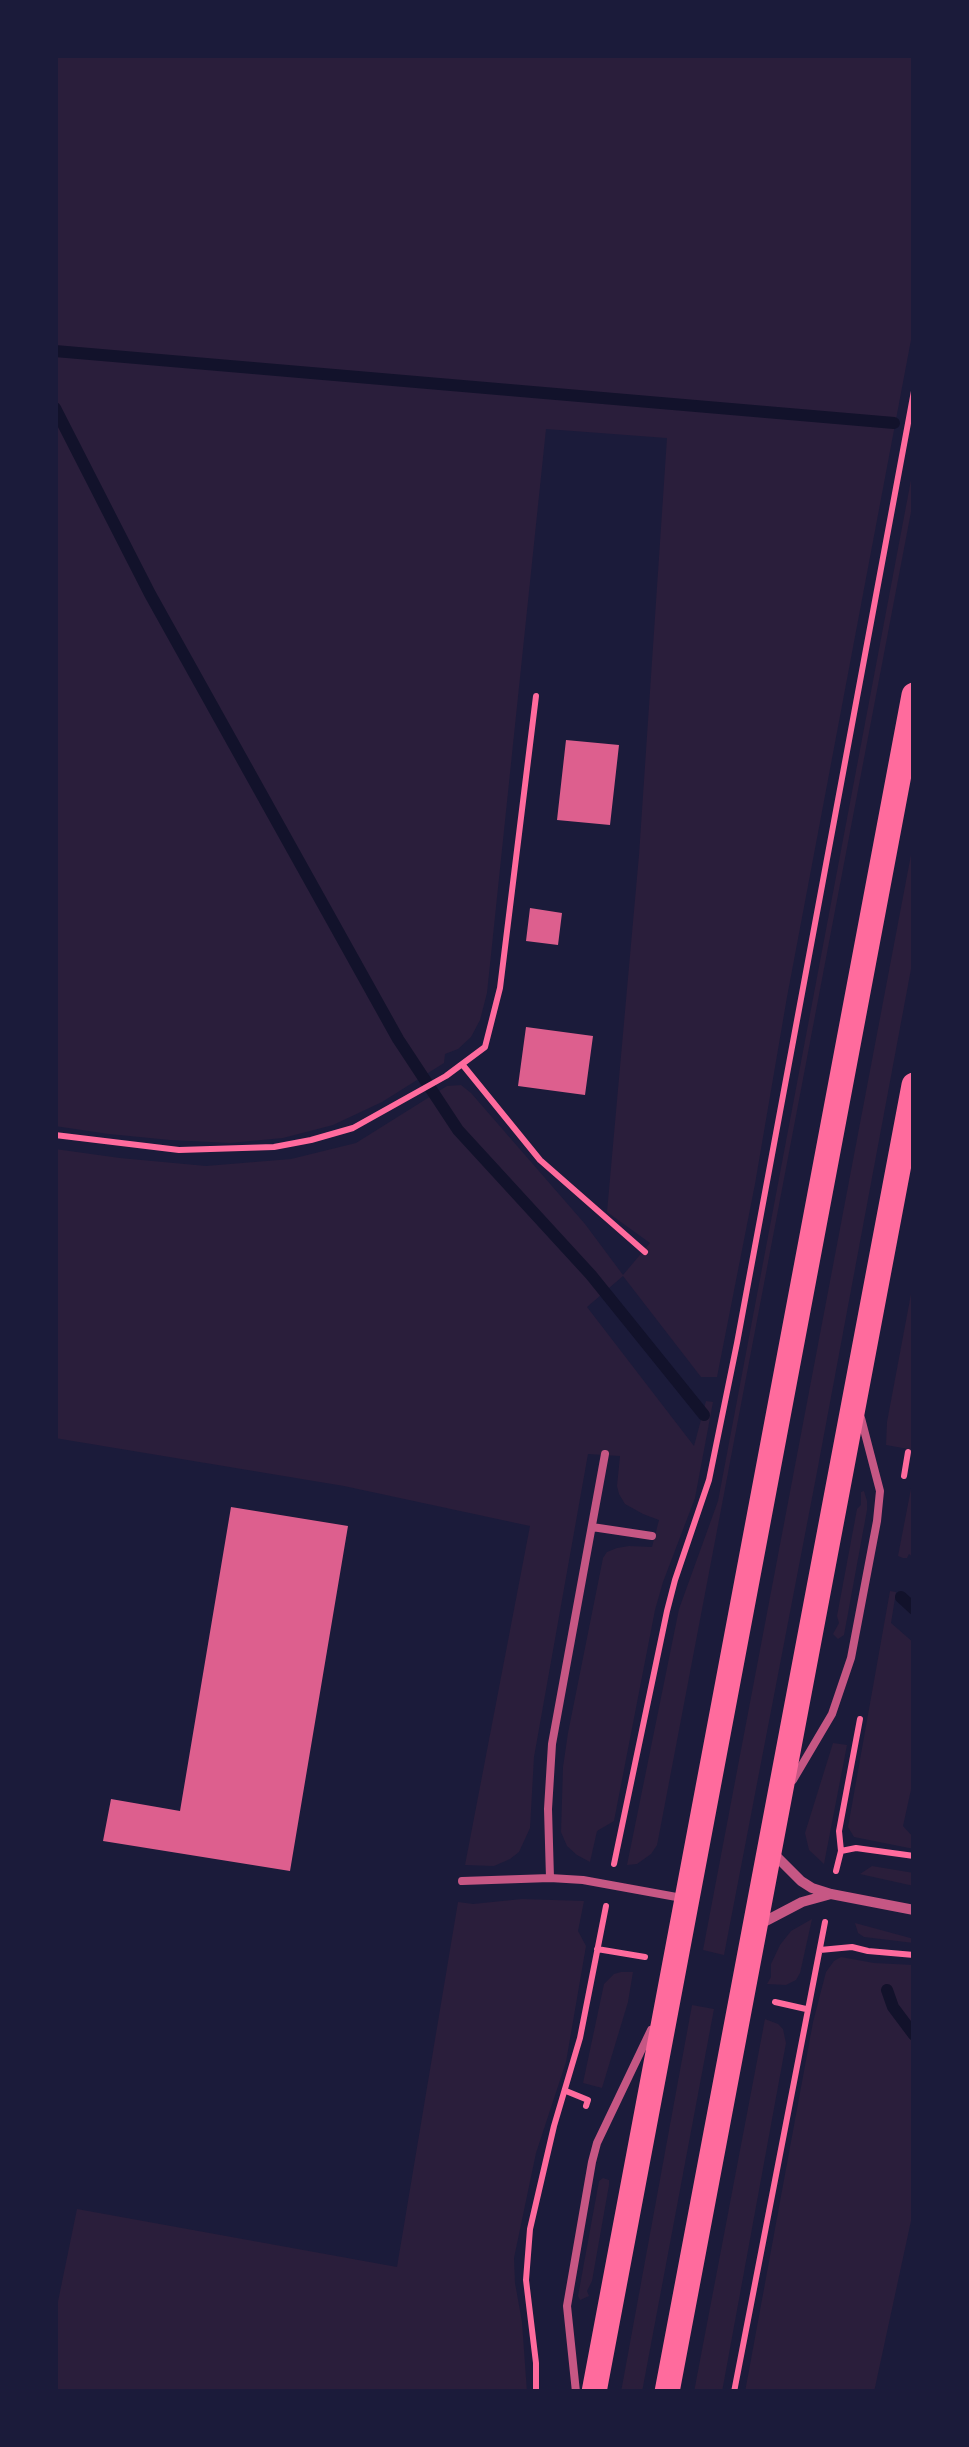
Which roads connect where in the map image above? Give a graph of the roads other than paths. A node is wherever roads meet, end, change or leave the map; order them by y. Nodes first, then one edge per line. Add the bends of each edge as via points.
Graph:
1 (914, 695) edge
2 (914, 1086) edge
3 (855, 1396) junction
4 (605, 1454) dead end
5 (592, 1527) junction
6 (652, 1536) dead end
7 (778, 1805) junction
8 (770, 1849) junction
9 (550, 1878) junction
10 (462, 1881) dead end
11 (831, 1894) junction
12 (686, 1898) junction
13 (914, 1910) edge
14 (755, 1927) junction
15 (668, 1994) junction
16 (576, 2392) edge
17 (594, 2392) edge
18 (667, 2392) edge

1 - 12 main road
2 - 3 main road
3 - 7 main road
3 - 7 lane via 880,1491 858,1621 832,1714
4 - 5 lane
5 - 6 lane
5 - 9 lane via 552,1744
7 - 8 main road
8 - 11 street via 801,1881
8 - 14 main road
9 - 10 lane
9 - 12 lane
11 - 13 street
11 - 14 street
12 - 15 main road
14 - 18 main road
15 - 16 lane via 592,2162 566,2306
15 - 17 main road

